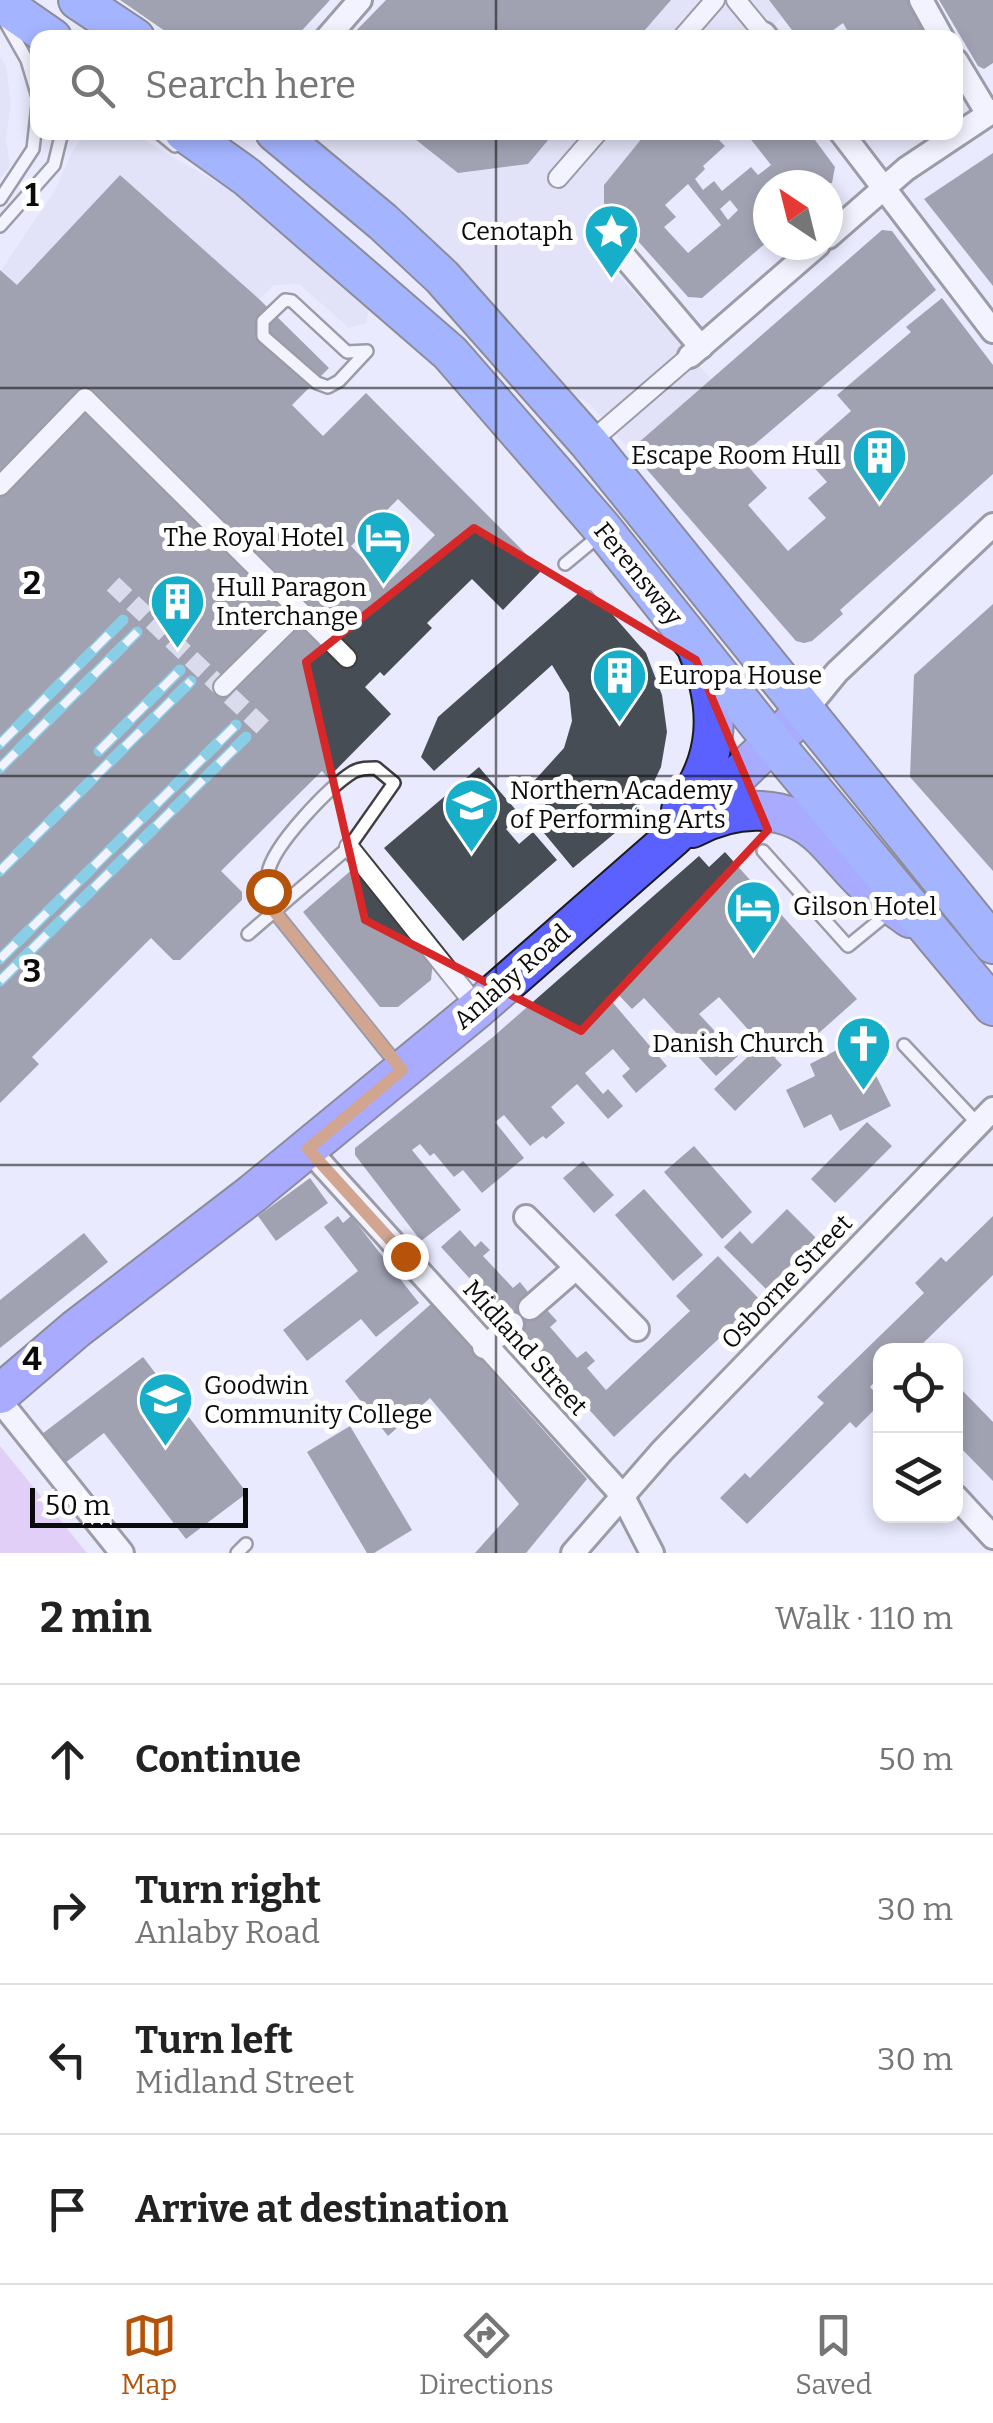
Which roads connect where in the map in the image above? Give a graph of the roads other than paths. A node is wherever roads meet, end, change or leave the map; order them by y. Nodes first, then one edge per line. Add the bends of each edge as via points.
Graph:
1 (78, 0) edge
2 (360, 0) edge
3 (715, 0) edge
4 (736, 0) edge
5 (922, 0) edge
6 (0, 2) edge
7 (32, 23) edge
8 (123, 30) edge
9 (334, 30) edge
10 (689, 30) edge
11 (760, 30) edge
12 (938, 30) edge
13 (30, 38) edge
14 (30, 70) edge
15 (963, 72) edge
16 (990, 113) edge
17 (963, 131) edge
18 (34, 140) edge
19 (62, 140) edge
20 (285, 140) edge
21 (591, 140) edge
22 (847, 140) edge
23 (950, 140) edge
24 (187, 145) edge
25 (558, 178) dead end
26 (884, 188) junction
27 (0, 199) edge
28 (843, 223) edge
29 (0, 226) edge
30 (606, 235) dead end
31 (801, 260) edge
32 (993, 331) edge
33 (367, 351) joint
34 (695, 351) junction
35 (589, 442) junction
36 (0, 486) edge
37 (993, 524) edge
38 (605, 531) junction
39 (565, 564) dead end
40 (300, 610) junction
41 (695, 645) junction
42 (348, 658) dead end
43 (223, 687) dead end
44 (805, 711) junction
45 (771, 740) junction
46 (672, 838) junction
47 (349, 847) junction
48 (764, 851) dead end
49 (630, 875) junction
50 (895, 907) junction
51 (274, 911) junction
52 (928, 931) junction
53 (248, 934) dead end
54 (993, 944) edge
55 (993, 1006) edge
56 (478, 1008) junction
57 (904, 1045) dead end
58 (402, 1070) junction
59 (986, 1117) edge
60 (308, 1149) junction
61 (526, 1217) dead end
62 (576, 1268) junction
63 (636, 1329) dead end
64 (484, 1346) junction
65 (0, 1398) edge
66 (622, 1494) junction
67 (963, 1505) edge
68 (993, 1537) edge
69 (122, 1553) edge
70 (573, 1553) edge
71 (652, 1553) edge

1 - 8 highway
2 - 9 street
3 - 10 street
4 - 11 street
5 - 12 street
6 - 7 highway
13 - 14 lane
15 - 16 street
16 - 17 street
18 - 27 lane
19 - 29 lane via 54,165
20 - 35 highway, Ferensway via 442,277
21 - 25 street
22 - 26 street
23 - 26 street
24 - 38 highway, Ferensway via 231,173 450,354
26 - 28 street
26 - 32 street
30 - 34 street
31 - 34 street
33 - 33 lane via 328,386 262,336 261,328 278,303 292,301 347,352
34 - 35 street
35 - 44 highway, Ferensway
36 - 40 street via 85,398
37 - 44 street, Anlaby Road via 837,672
38 - 39 lane
38 - 41 highway, Ferensway
40 - 42 street
40 - 43 street
41 - 45 highway, Ferensway
41 - 49 main road via 714,695 706,769
44 - 45 main road, Anlaby Road
44 - 54 highway, Ferensway
45 - 46 main road, Anlaby Road
45 - 52 highway, Ferensway
46 - 49 main road, Anlaby Road
46 - 50 main road via 732,811 790,817 821,836
47 - 51 lane
47 - 51 lane via 394,782 376,768 357,769 284,843 268,871
47 - 56 street
48 - 50 lane via 848,946
49 - 56 main road, Anlaby Road
50 - 52 main road
51 - 53 lane
51 - 58 lane
52 - 55 highway, Ferensway
56 - 58 main road, Anlaby Road
57 - 59 lane
58 - 60 main road, Anlaby Road
59 - 66 street, Osborne Street
60 - 64 street, Midland Street
60 - 65 main road, Anlaby Road via 76,1330
61 - 62 street
62 - 63 street
62 - 64 street
64 - 66 street, Midland Street
65 - 69 street
66 - 70 street, Osborne Street
66 - 71 street, Midland Street
67 - 68 street

